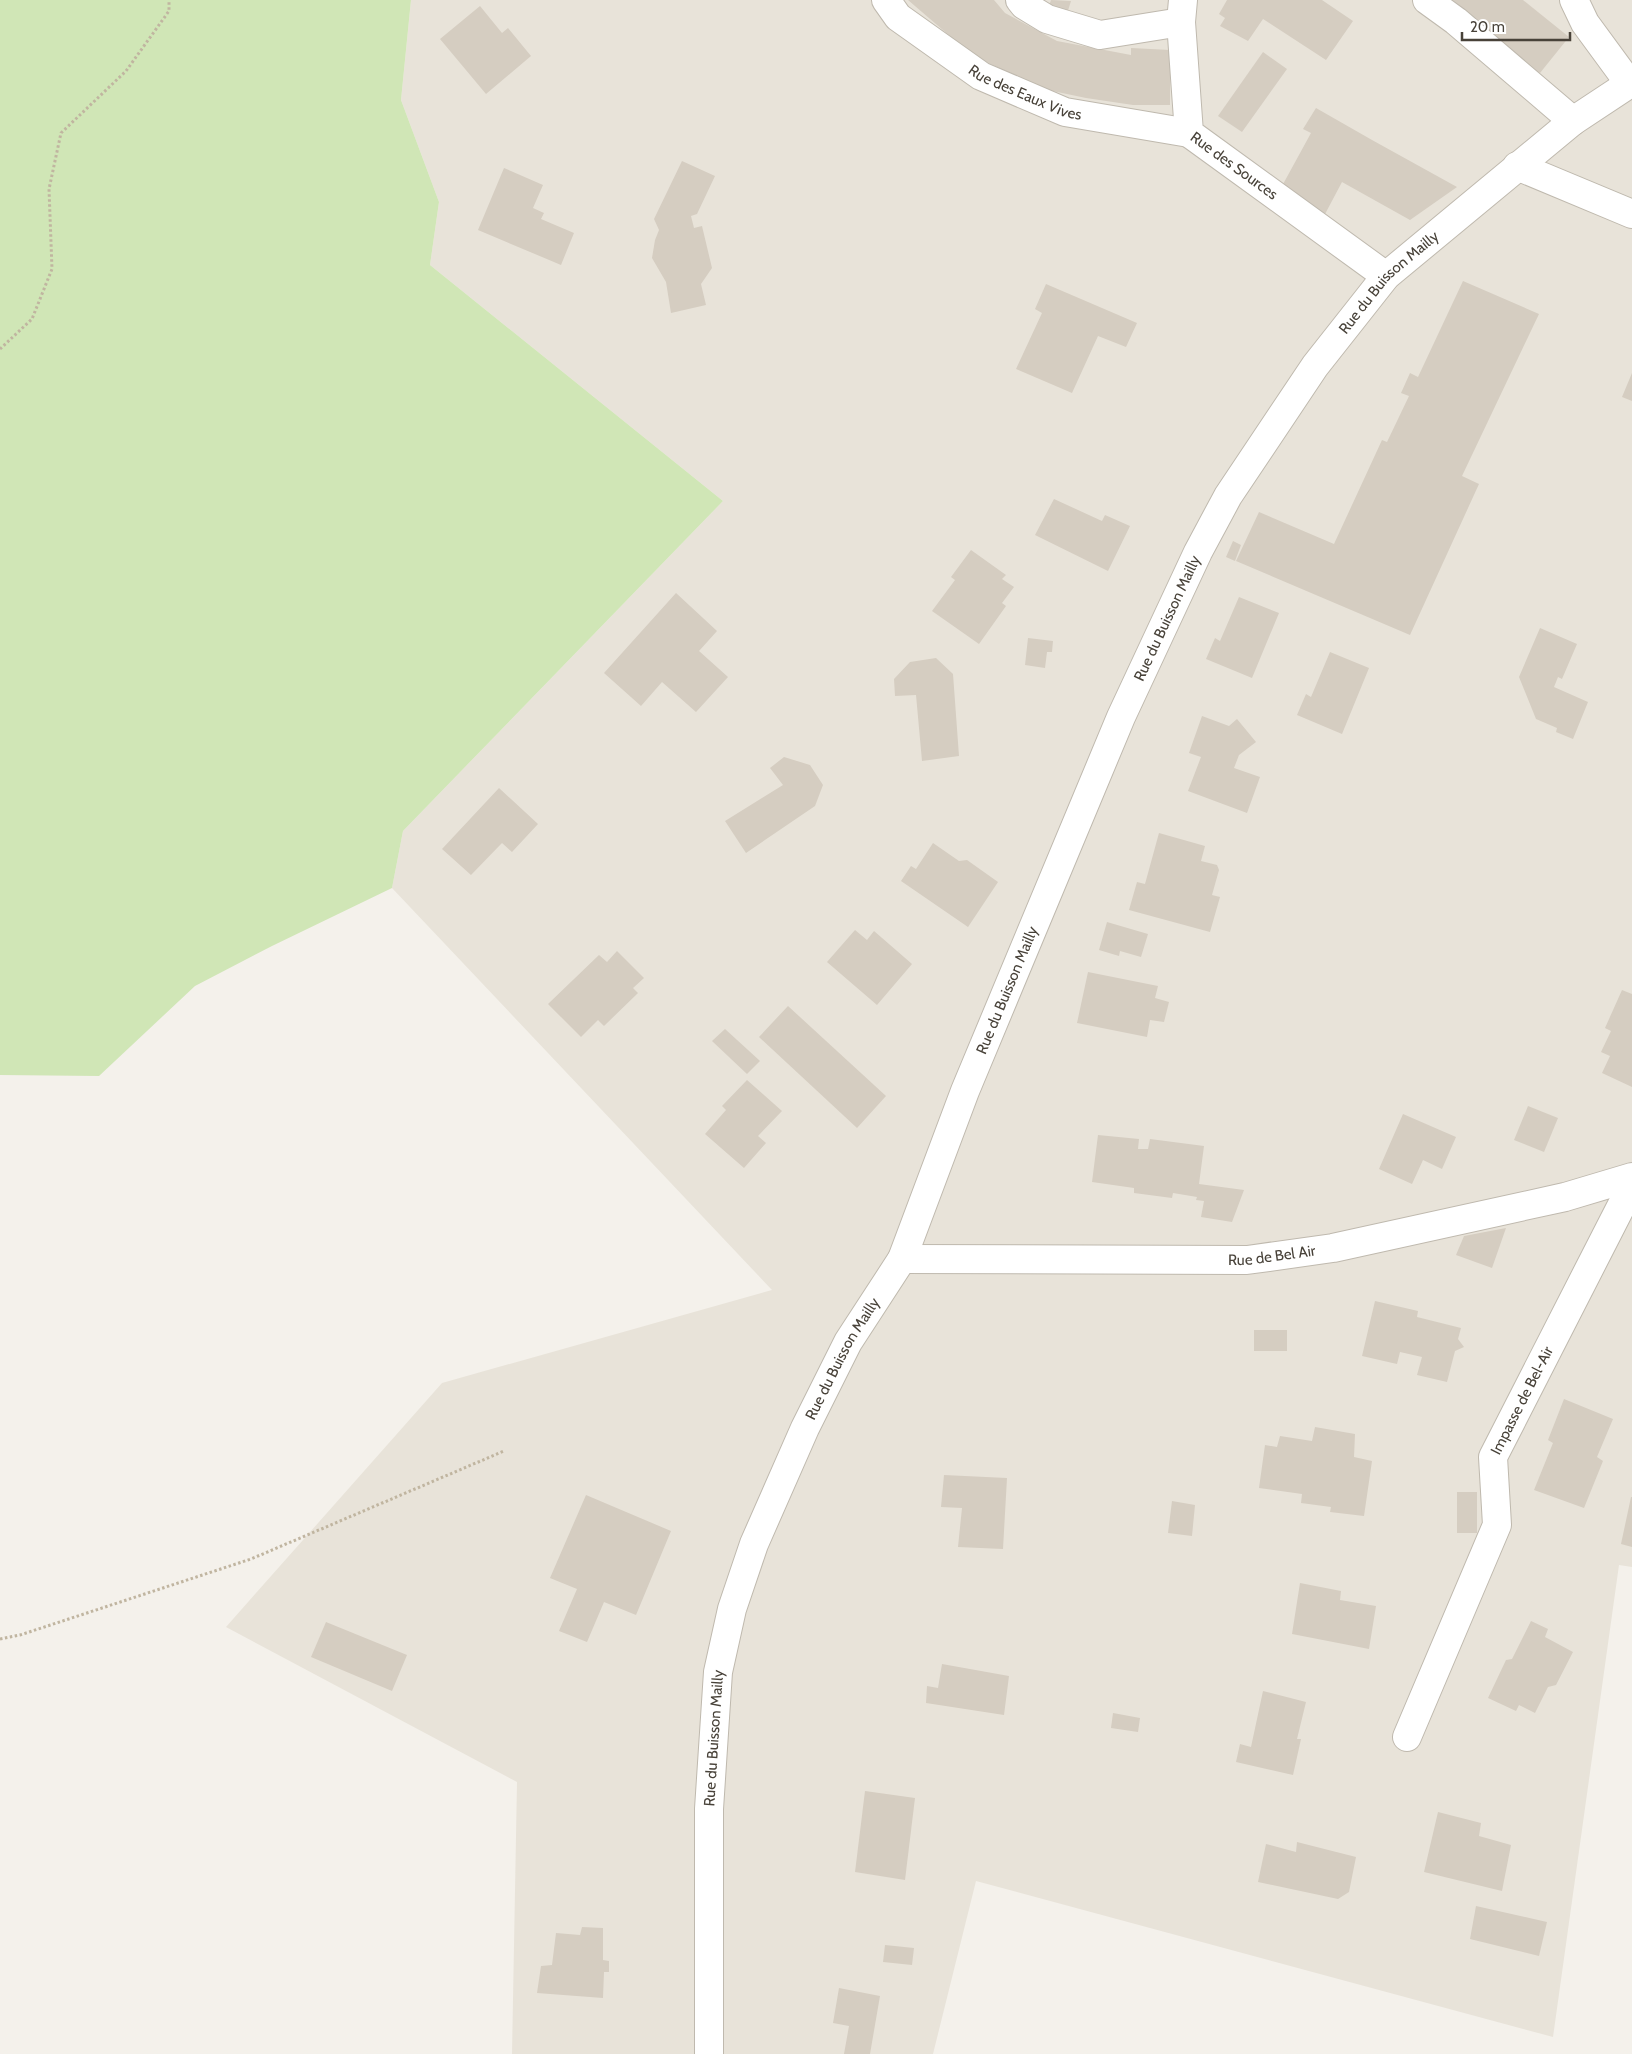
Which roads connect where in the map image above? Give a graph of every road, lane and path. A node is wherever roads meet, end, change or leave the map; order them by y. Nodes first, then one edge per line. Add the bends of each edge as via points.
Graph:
1 (169, 0) edge
2 (886, 0) edge
3 (1020, 0) edge
4 (1427, 0) edge
5 (1574, 0) edge
6 (1182, 11) edge
7 (1630, 82) edge
8 (1572, 121) junction
9 (1189, 134) junction
10 (1517, 166) junction
11 (1632, 214) edge
12 (1386, 276) junction
13 (0, 349) edge
14 (1632, 1177) edge
15 (1632, 1185) edge
16 (902, 1259) junction
17 (504, 1451) dead end
18 (0, 1639) edge
19 (1407, 1737) dead end
20 (709, 2054) edge

1 - 13 path via 169,11 126,71 61,133 49,188 52,269 32,319
2 - 9 street, Rue des Eaux Vives via 898,17 981,76 1065,112
3 - 6 street via 1047,20 1100,35
4 - 8 street
5 - 7 street via 1585,23
6 - 9 street, Rue des Sources
7 - 8 street, Rue du Buisson Mailly
8 - 10 street, Rue du Buisson Mailly
9 - 12 street, Rue des Sources
10 - 11 street
10 - 12 street, Rue du Buisson Mailly
12 - 16 street, Rue du Buisson Mailly via 1315,366 1228,496 1198,552 1121,717 965,1091
14 - 16 street, Rue de Bel Air via 1565,1197 1333,1248 1247,1260
15 - 19 street, Impasse de Bel-Air via 1493,1457 1497,1525
16 - 20 street, Rue du Buisson Mailly via 848,1342 805,1428 754,1544 732,1609 718,1672 709,1809
17 - 18 path via 251,1560

